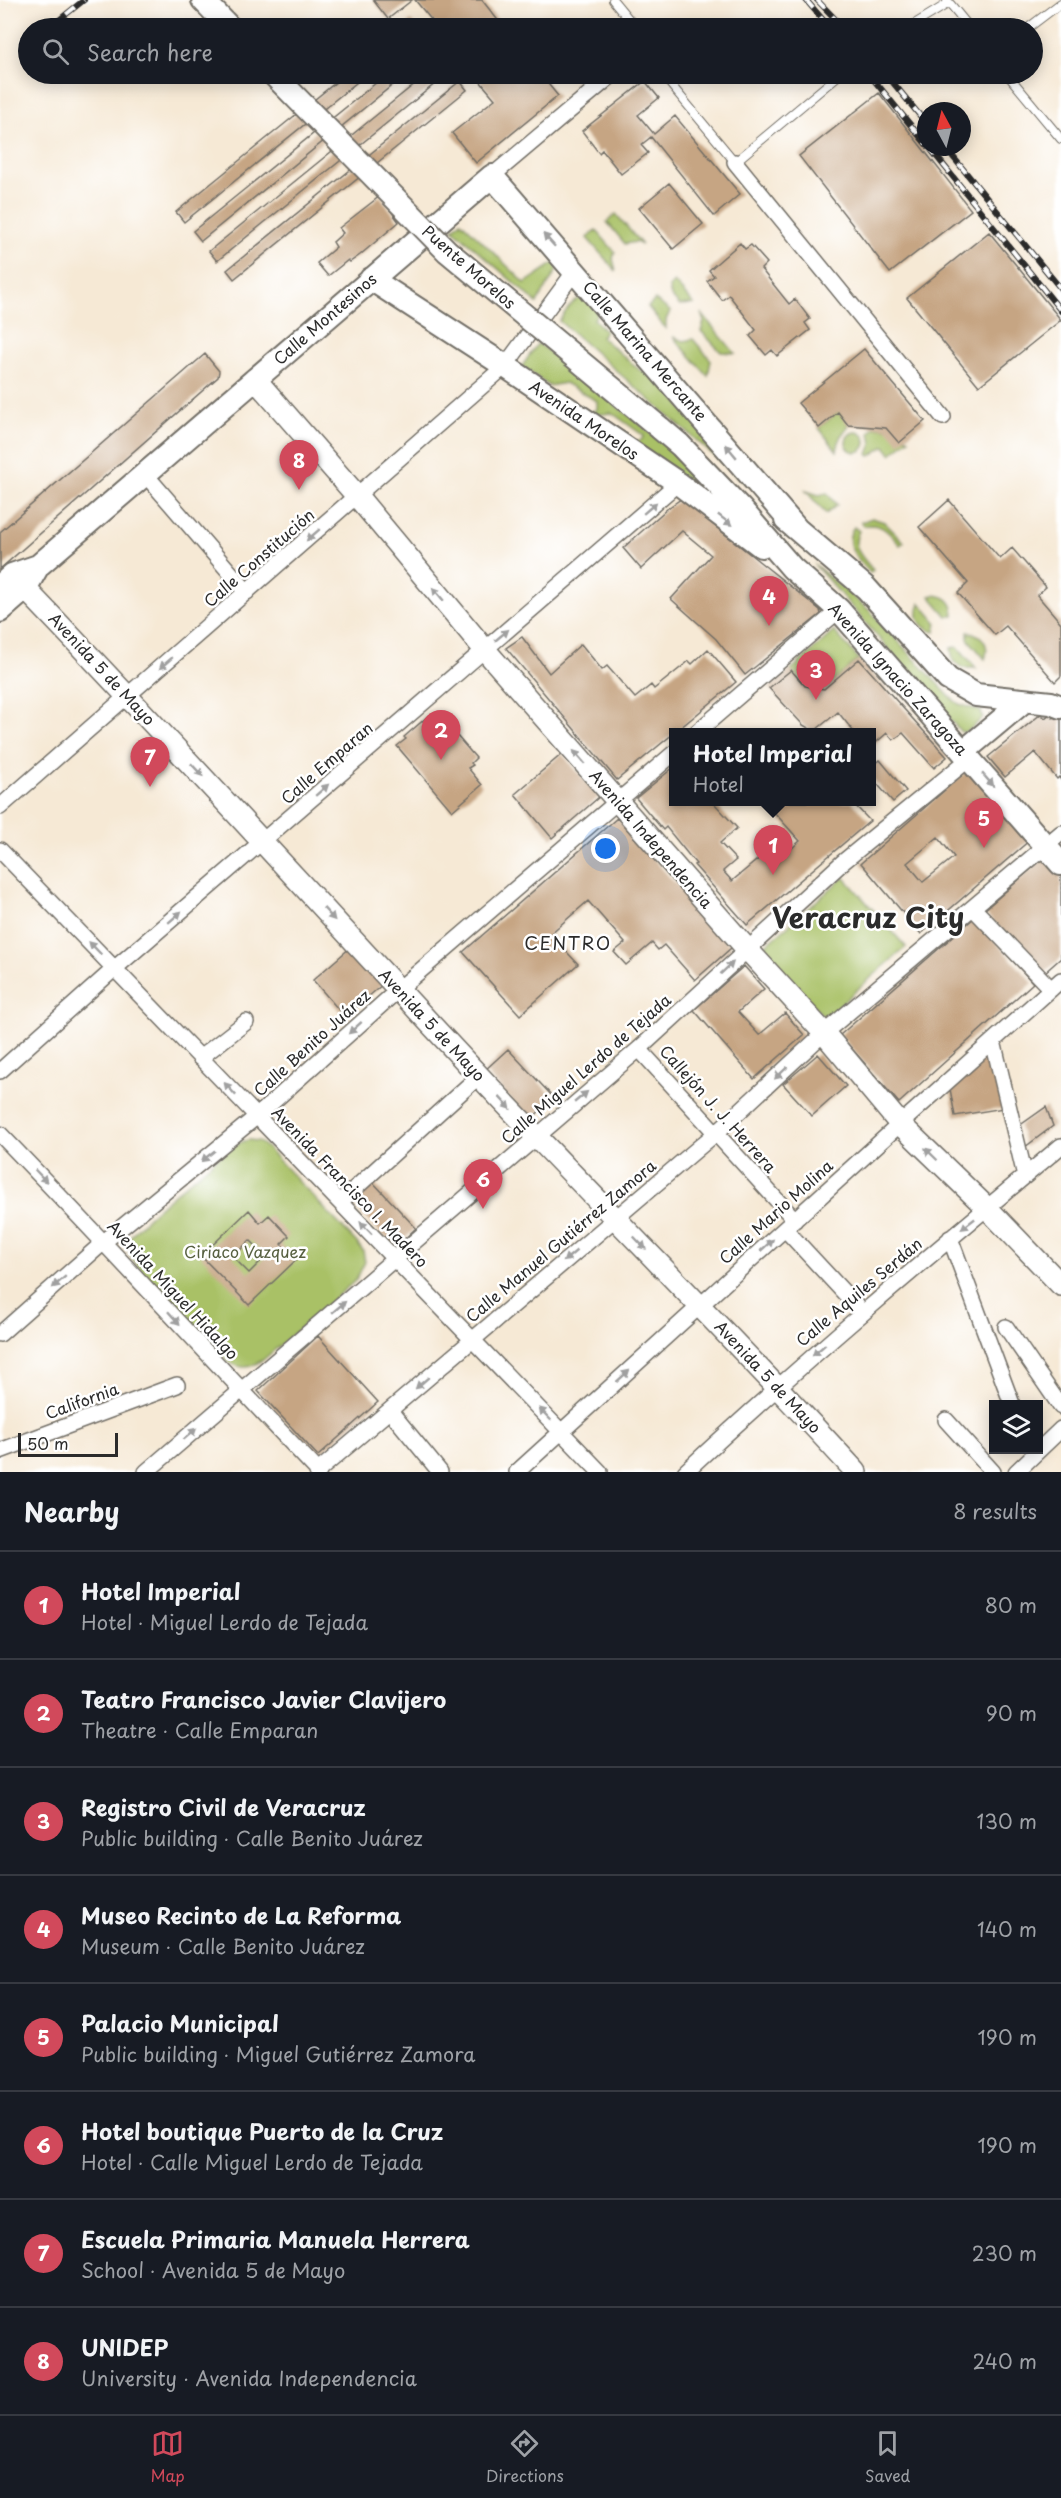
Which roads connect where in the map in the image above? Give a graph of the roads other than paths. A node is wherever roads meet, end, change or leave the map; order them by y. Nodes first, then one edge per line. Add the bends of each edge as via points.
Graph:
1 (203, 0) edge
2 (613, 0) edge
3 (948, 1) edge
4 (1061, 3) edge
5 (220, 18) edge
6 (628, 18) edge
7 (923, 18) edge
8 (962, 18) edge
9 (1041, 18) edge
10 (283, 84) edge
11 (601, 84) edge
12 (670, 84) edge
13 (828, 84) edge
14 (1015, 84) edge
15 (1061, 139) edge
16 (735, 162) junction
17 (492, 176) junction
18 (575, 271) junction
19 (371, 279) junction
20 (505, 366) junction
21 (255, 379) junction
22 (943, 417) dead end
23 (680, 445) junction
24 (145, 474) junction
25 (678, 483) junction
26 (357, 496) junction
27 (796, 528) junction
28 (792, 568) junction
29 (12, 584) edge
30 (247, 592) junction
31 (839, 610) junction
32 (0, 611) edge
33 (485, 650) junction
34 (128, 696) junction
35 (1024, 701) junction
36 (1061, 707) edge
37 (702, 728) edge
38 (966, 755) junction
39 (669, 757) edge
40 (618, 801) junction
41 (0, 807) edge
42 (1053, 840) edge
43 (263, 842) junction
44 (0, 850) edge
45 (1061, 864) edge
46 (972, 908) junction
47 (747, 949) junction
48 (114, 969) junction
49 (1058, 984) edge
50 (399, 989) junction
51 (246, 1022) dead end
52 (824, 1033) junction
53 (993, 1041) junction
54 (639, 1049) junction
55 (200, 1058) junction
56 (0, 1071) edge
57 (479, 1076) junction
58 (256, 1117) junction
59 (900, 1124) junction
60 (716, 1133) junction
61 (0, 1134) edge
62 (536, 1135) junction
63 (1061, 1146) edge
64 (1024, 1176) junction
65 (340, 1202) junction
66 (988, 1209) junction
67 (616, 1217) junction
68 (790, 1224) junction
69 (950, 1238) junction
70 (105, 1241) junction
71 (396, 1259) junction
72 (1061, 1286) edge
73 (700, 1306) junction
74 (862, 1312) junction
75 (1006, 1327) dead end
76 (0, 1334) edge
77 (472, 1339) junction
78 (177, 1385) dead end
79 (777, 1386) junction
80 (241, 1389) junction
81 (1011, 1400) edge
82 (1061, 1407) edge
83 (390, 1411) junction
84 (946, 1420) dead end
85 (1061, 1429) edge
86 (562, 1431) junction
87 (1043, 1444) edge
88 (0, 1451) edge
89 (1030, 1454) edge
90 (146, 1472) edge
91 (318, 1472) edge
92 (440, 1472) edge
93 (517, 1472) edge
94 (600, 1472) edge
95 (686, 1472) edge
96 (856, 1472) edge
97 (993, 1472) edge
98 (1016, 1472) edge

1 - 5 main road
2 - 6 lane
3 - 7 lane
3 - 8 lane
4 - 9 lane
10 - 23 main road, Puente Morelos, bridge via 447,251
11 - 17 street, Calle Montesinos
12 - 16 lane
13 - 16 lane
14 - 15 lane
16 - 22 street
18 -> 17 main road, Calle Marina Mercante
17 - 19 main road, Calle Montesinos
18 - 20 street, Calle Constitución
27 -> 18 main road, Calle Marina Mercante
19 - 20 main road, Avenida Morelos
19 - 21 main road, Calle Montesinos
20 - 25 main road, Avenida Morelos
20 - 26 street, Calle Constitución
21 - 24 main road, Calle Montesinos
21 - 26 street, Avenida Independencia
23 - 27 main road, Calle Marina Mercante via 718,467
23 - 28 main road, Avenida Ignacio Zaragoza
24 - 29 main road, Calle Montesinos
24 - 30 street
25 -> 28 main road, Avenida Morelos
33 -> 25 street, Calle Emparan
26 -> 30 street, Calle Constitución
33 -> 26 street, Avenida Independencia
27 - 35 main road, Calle Marina Mercante via 866,588 948,679 976,695
28 - 31 main road, Avenida Ignacio Zaragoza
29 - 32 main road, Calle Montesinos
29 - 34 street, Avenida 5 de Mayo
30 -> 34 street, Calle Constitución
31 - 37 street
31 - 38 main road, Avenida Ignacio Zaragoza
40 -> 33 street, Avenida Independencia
43 -> 33 street, Calle Emparan
34 - 41 street, Calle Constitución
34 -> 43 street, Avenida 5 de Mayo
35 - 36 main road, Calle Marina Mercante
35 - 38 main road
38 -> 42 main road, Avenida Ignacio Zaragoza
38 - 47 street, Calle Miguel Lerdo de Tejada
39 - 40 street, Calle Benito Juárez
40 - 47 street, Avenida Independencia
40 - 50 street, Calle Benito Juárez
42 - 45 main road, Avenida Ignacio Zaragoza
42 - 46 street, Calle Manuel Gutiérrez Zamora
48 -> 43 street, Calle Emparan
43 -> 50 street, Avenida 5 de Mayo
48 -> 44 street, Avenida Francisco I. Madero
46 - 49 street
46 - 52 street, Calle Manuel Gutiérrez Zamora
47 - 52 street, Avenida Independencia
54 -> 47 street, Calle Miguel Lerdo de Tejada
48 - 55 street, Avenida Francisco I. Madero
48 - 56 street, Calle Emparan
49 - 53 street, Calle Mario Molina
50 - 57 street, Avenida 5 de Mayo
50 -> 58 street, Calle Benito Juárez
51 - 55 street
52 - 59 street, Avenida Independencia
52 -> 60 street, Calle Manuel Gutiérrez Zamora
53 - 59 street, Calle Mario Molina
53 - 64 street
54 - 60 street, Callejón J. J. Herrera
62 -> 54 street, Calle Miguel Lerdo de Tejada
58 -> 55 street, Avenida Francisco I. Madero
57 -> 62 street, Avenida 5 de Mayo
57 - 65 street
58 - 65 street, Avenida Francisco I. Madero
58 -> 70 street, Calle Benito Juárez
66 -> 59 street, Avenida Independencia
59 - 68 street, Calle Mario Molina
60 - 67 street, Calle Manuel Gutiérrez Zamora
60 - 68 street, Callejón J. J. Herrera
61 -> 70 street, Avenida Miguel Hidalgo
62 - 67 street, Avenida 5 de Mayo
62 - 71 street, Calle Miguel Lerdo de Tejada
63 - 64 street, Calle Aquiles Serdán
64 - 66 street, Calle Aquiles Serdán
71 -> 65 street, Avenida Francisco I. Madero
66 -> 69 street, Calle Aquiles Serdán
66 - 72 street, Avenida Independencia
67 -> 73 street, Avenida 5 de Mayo
67 -> 77 street, Calle Manuel Gutiérrez Zamora
73 -> 68 street, Calle Mario Molina
68 - 74 street, Callejón J. J. Herrera
69 - 74 street, Calle Aquiles Serdán
69 - 81 street
70 -> 76 street, Calle Benito Juárez
70 -> 80 street, Avenida Miguel Hidalgo
71 - 77 street, Avenida Francisco I. Madero
80 -> 71 street, Calle Miguel Lerdo de Tejada
73 - 79 street, Avenida 5 de Mayo
86 -> 73 street, Calle Mario Molina
74 -> 79 street, Calle Aquiles Serdán
75 - 82 street
77 -> 83 street, Calle Manuel Gutiérrez Zamora
86 -> 77 street, Avenida Francisco I. Madero
78 - 88 street, California
79 - 95 street, Calle Aquiles Serdán
79 - 96 street, Avenida 5 de Mayo
90 -> 80 street, Calle Miguel Lerdo de Tejada
80 - 91 street, Avenida Miguel Hidalgo
83 - 91 street, Calle Manuel Gutiérrez Zamora
83 - 92 street
84 - 97 street
85 - 87 street
86 - 93 street, Calle Mario Molina
86 - 94 street, Avenida Francisco I. Madero
89 - 98 street

